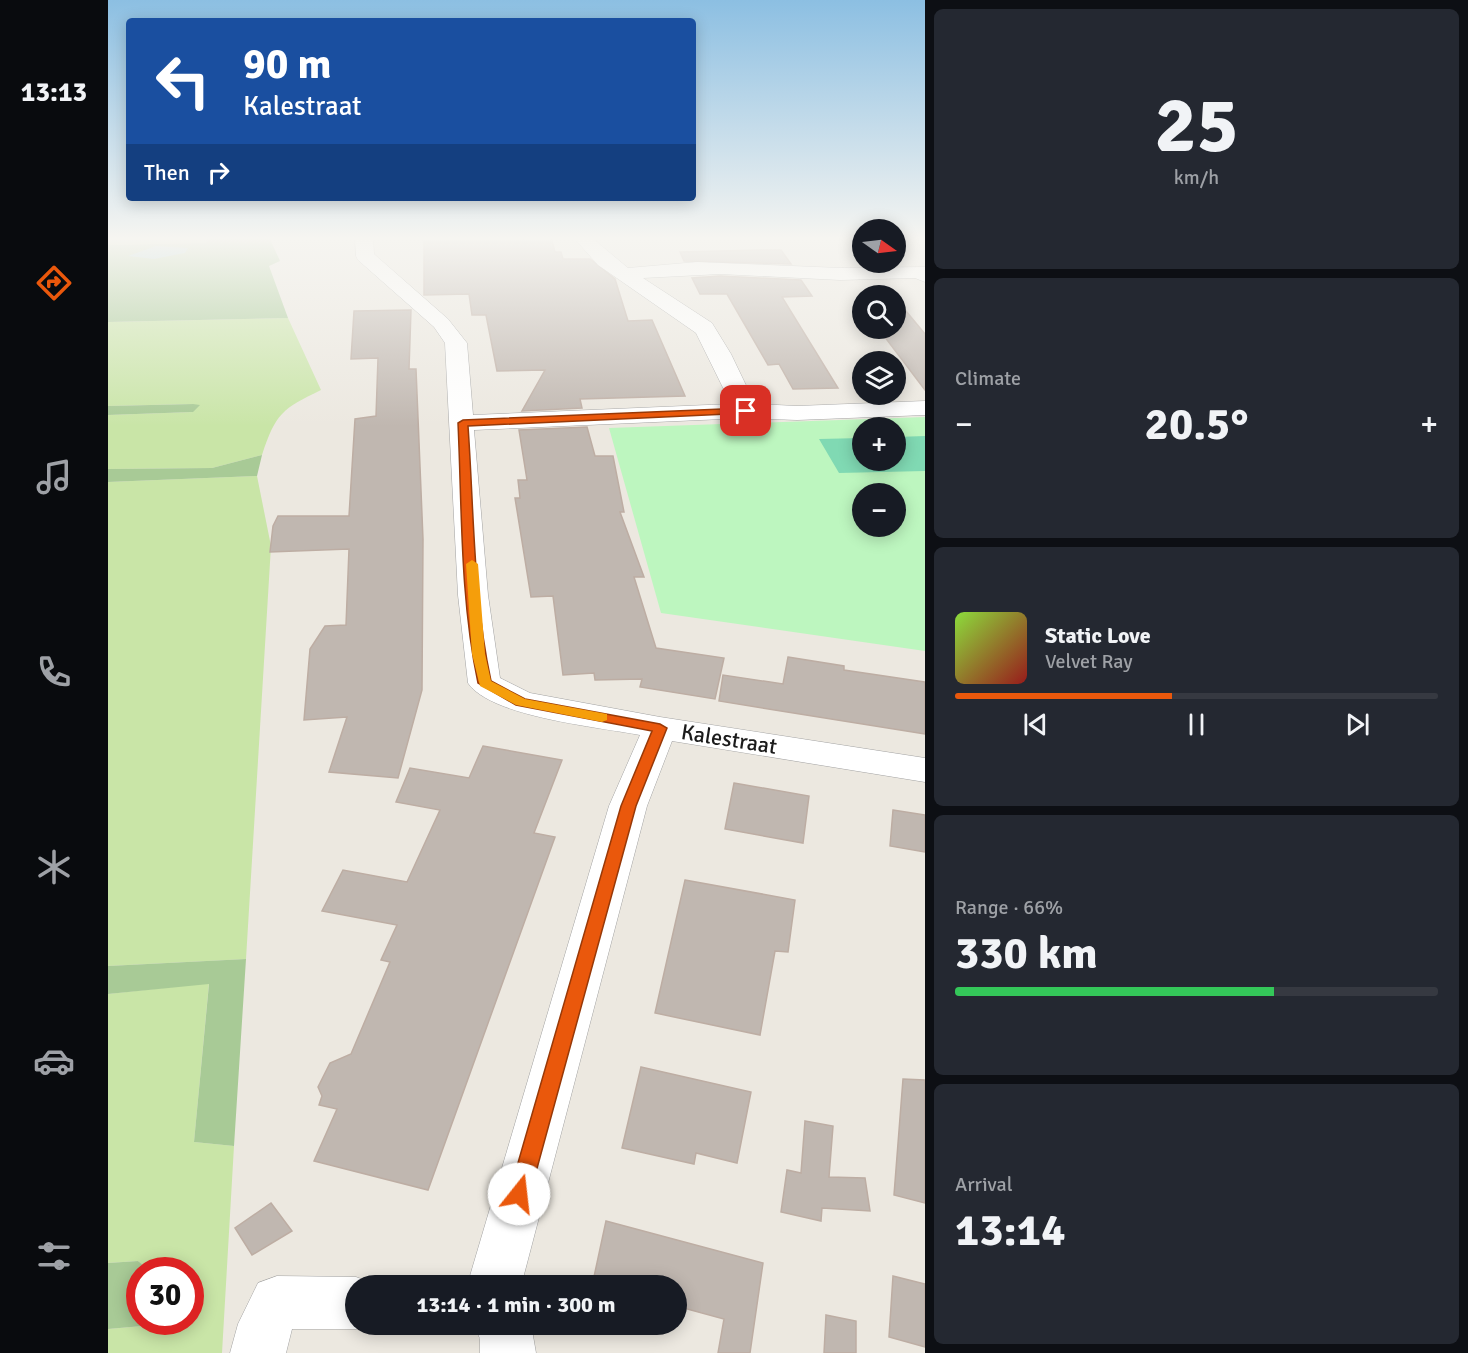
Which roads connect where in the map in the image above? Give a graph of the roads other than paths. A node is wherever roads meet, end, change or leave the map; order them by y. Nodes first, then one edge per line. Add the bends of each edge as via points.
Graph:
1 (415, 300) edge
2 (665, 300) edge
3 (925, 408) edge
4 (746, 411) junction
5 (463, 423) junction
6 (660, 728) junction
7 (925, 770) edge
8 (497, 1275) edge
9 (345, 1303) edge
10 (507, 1335) edge
11 (258, 1353) edge
12 (508, 1353) edge

1 - 5 street, Kalestraat via 456,343
2 - 4 street via 706,329
3 - 4 street
4 - 5 street
5 - 6 street, Kalestraat via 473,595 485,683 521,702
6 - 7 street, Kalestraat
6 - 8 street via 628,806
9 - 11 street via 277,1302 265,1324
10 - 12 street

